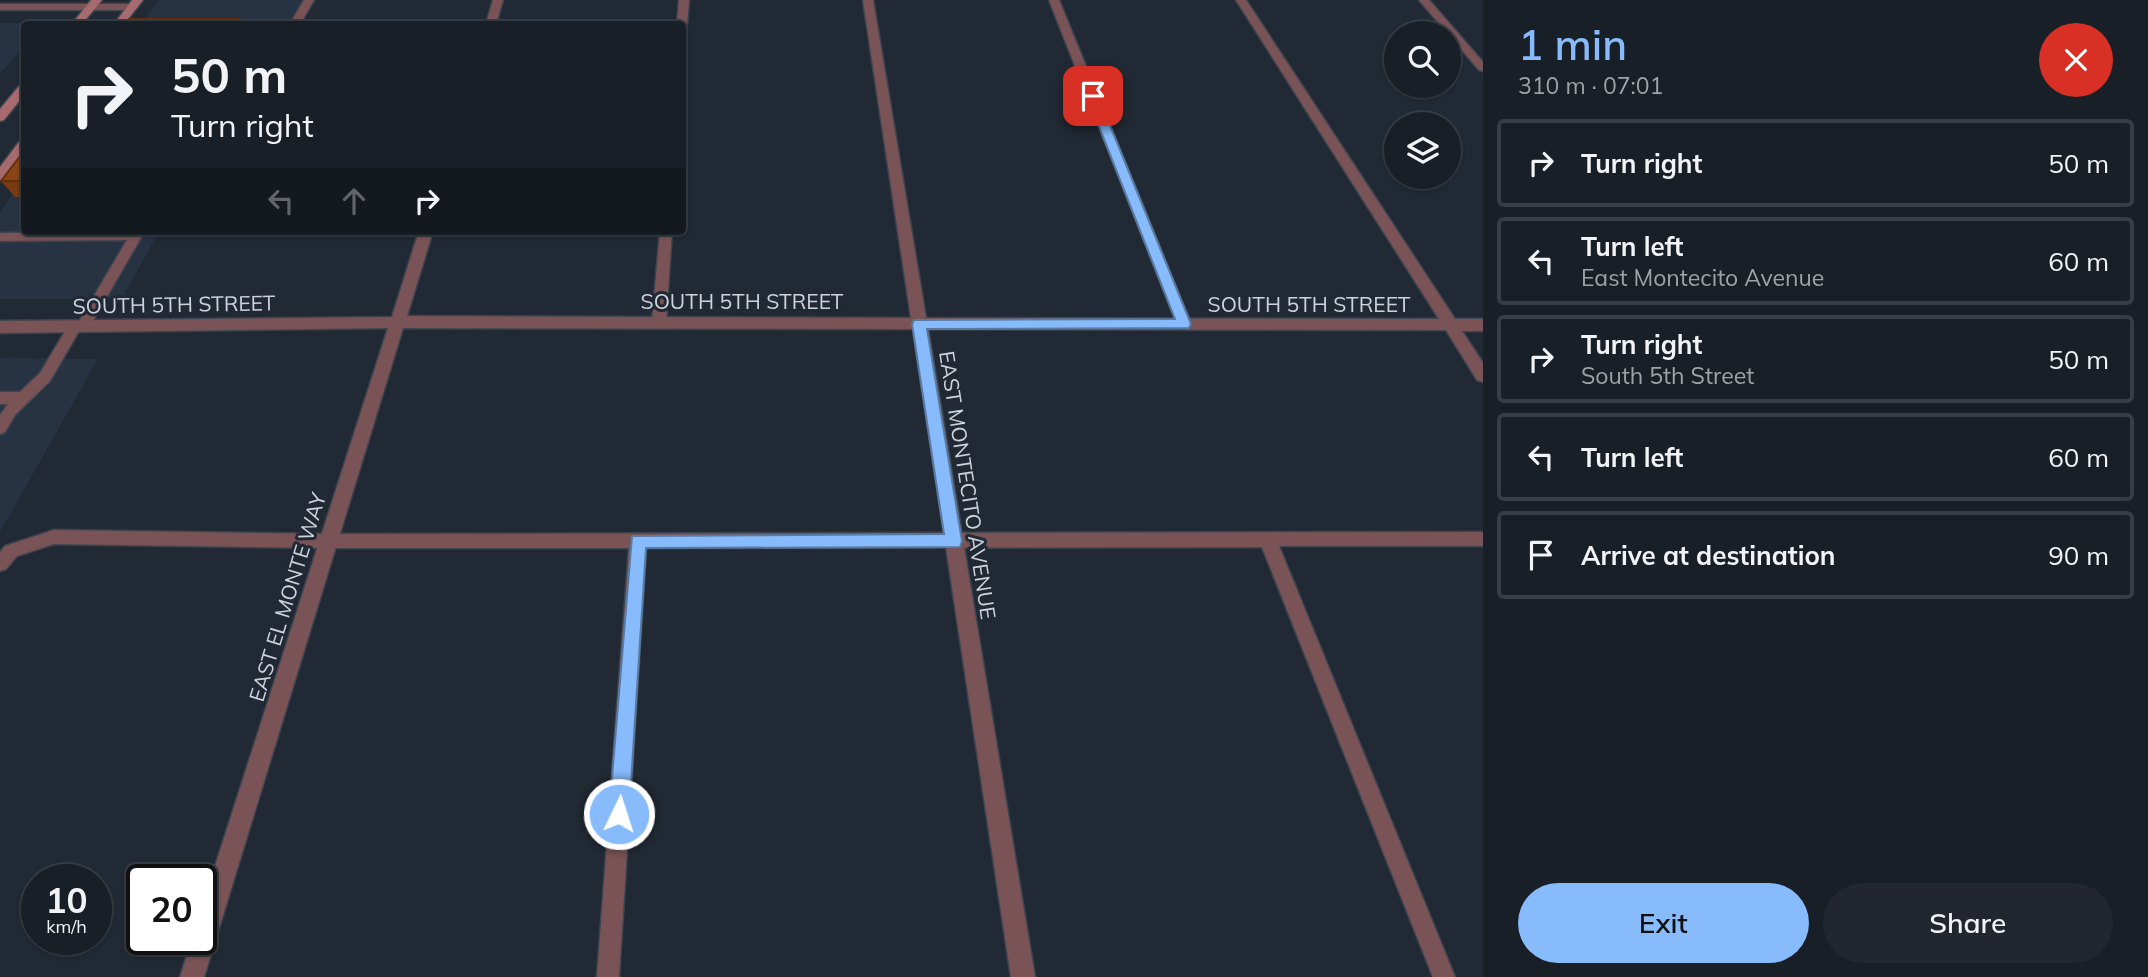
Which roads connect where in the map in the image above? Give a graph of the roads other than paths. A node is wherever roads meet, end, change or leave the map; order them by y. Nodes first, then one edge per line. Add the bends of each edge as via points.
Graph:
1 (309, 0) edge
2 (498, 0) edge
3 (684, 0) edge
4 (868, 0) edge
5 (1054, 0) edge
6 (1241, 0) edge
7 (1424, 0) edge
8 (94, 3) edge
9 (135, 3) edge
10 (0, 7) edge
11 (79, 21) edge
12 (121, 21) edge
13 (298, 21) edge
14 (492, 21) edge
15 (682, 21) edge
16 (1483, 68) edge
17 (21, 92) edge
18 (0, 117) edge
19 (21, 150) edge
20 (0, 176) edge
21 (425, 235) edge
22 (666, 235) edge
23 (0, 237) edge
24 (397, 321) junction
25 (659, 322) junction
26 (919, 324) junction
27 (1184, 324) junction
28 (1483, 325) edge
29 (1451, 326) junction
30 (0, 327) edge
31 (79, 327) junction
32 (1483, 376) edge
33 (0, 398) edge
34 (24, 398) junction
35 (0, 428) edge
36 (1483, 539) edge
37 (1268, 540) junction
38 (329, 541) junction
39 (638, 541) junction
40 (954, 541) junction
41 (0, 564) edge
42 (192, 977) edge
43 (608, 977) edge
44 (1023, 977) edge
45 (1444, 977) edge

1 - 13 lane
2 - 14 street
3 - 15 lane
4 - 26 street, EAST MONTECITO AVENUE
5 - 27 lane
6 - 29 street
7 - 16 lane
8 - 9 street
8 - 10 street
8 - 11 main road
9 - 12 main road
17 - 18 main road
19 - 20 main road
21 - 24 street, EAST EL MONTE WAY
22 - 25 lane
23 - 31 lane via 136,236
24 - 25 street, SOUTH 5TH STREET
24 - 31 street, SOUTH 5TH STREET
24 - 38 street, EAST EL MONTE WAY
25 - 26 street, SOUTH 5TH STREET
26 - 27 street, SOUTH 5TH STREET
26 - 40 street, EAST MONTECITO AVENUE
27 - 29 street, SOUTH 5TH STREET
28 - 29 street, SOUTH 5TH STREET
29 - 32 street
30 - 31 street, SOUTH 5TH STREET
31 - 34 lane via 45,377
33 - 34 lane
34 - 35 lane
36 - 37 lane
37 - 40 lane
37 - 45 lane
38 - 39 lane
38 - 41 lane via 54,537 11,551
38 - 42 street, EAST EL MONTE WAY
39 - 40 lane
39 - 43 lane
40 - 44 street, EAST MONTECITO AVENUE

